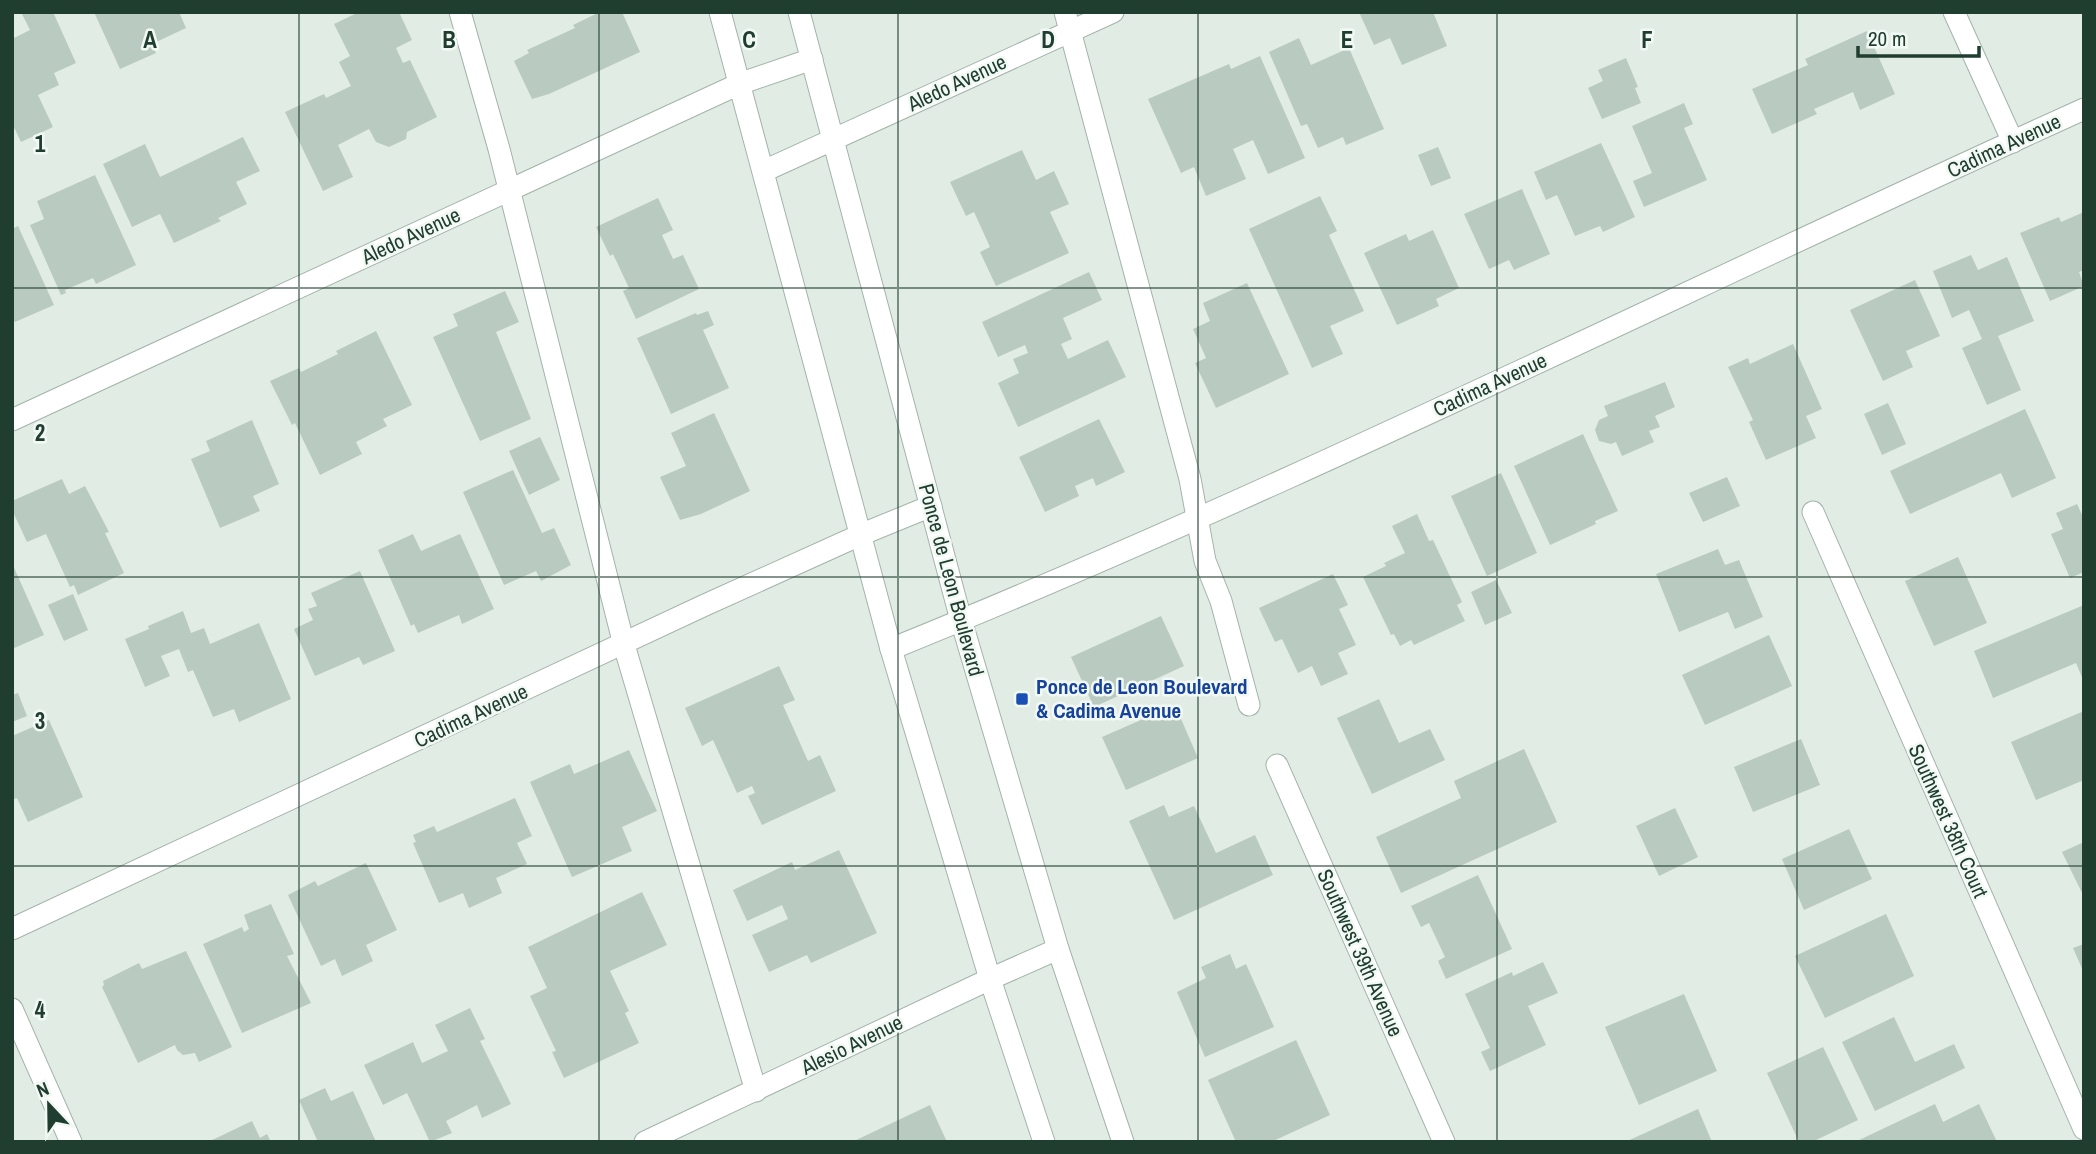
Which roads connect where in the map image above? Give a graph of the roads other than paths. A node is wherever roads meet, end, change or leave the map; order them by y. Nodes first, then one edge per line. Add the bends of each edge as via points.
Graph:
1 (460, 12) edge
2 (720, 12) edge
3 (799, 12) edge
4 (1113, 12) edge
5 (1954, 12) edge
6 (1068, 22) edge
7 (812, 59) junction
8 (739, 84) junction
9 (2084, 109) edge
10 (834, 139) junction
11 (2013, 142) junction
12 (764, 172) junction
13 (510, 190) junction
14 (12, 420) edge
15 (931, 506) junction
16 (1813, 512) dead end
17 (1197, 520) junction
18 (860, 535) junction
19 (961, 620) junction
20 (624, 645) junction
21 (891, 649) junction
22 (1249, 705) dead end
23 (1277, 765) dead end
24 (12, 929) edge
25 (1058, 949) junction
26 (989, 979) junction
27 (12, 1009) edge
28 (756, 1091) junction
29 (2084, 1129) edge
30 (71, 1142) edge
31 (645, 1142) edge
32 (1044, 1142) edge
33 (1123, 1142) edge
34 (1444, 1142) edge

1 - 13 street
2 - 8 street
3 - 7 street, Ponce de Leon Boulevard
4 - 6 street, Aledo Avenue
5 - 11 street
6 - 10 street, Aledo Avenue
6 - 17 street
7 - 8 street, Aledo Avenue
7 - 10 street, Ponce de Leon Boulevard
8 - 12 street
8 - 13 street, Aledo Avenue
9 - 11 street, Cadima Avenue
10 - 12 street, Aledo Avenue
10 - 15 street, Ponce de Leon Boulevard
11 - 17 street, Cadima Avenue
12 - 18 street
13 - 14 street, Aledo Avenue
13 - 20 street
15 - 18 street, Cadima Avenue
15 - 19 street, Ponce de Leon Boulevard
16 - 29 street, Southwest 38th Court
17 - 19 street, Cadima Avenue
17 - 22 street
18 - 20 street, Cadima Avenue
18 - 21 street
19 - 21 street, Cadima Avenue
19 - 25 street, Ponce de Leon Boulevard
20 - 24 street, Cadima Avenue
20 - 28 street
21 - 26 street
23 - 34 street, Southwest 39th Avenue
25 - 26 street, Alesio Avenue
25 - 33 street, Ponce de Leon Boulevard
26 - 28 street, Alesio Avenue
26 - 32 street
27 - 30 street
28 - 31 street, Alesio Avenue

